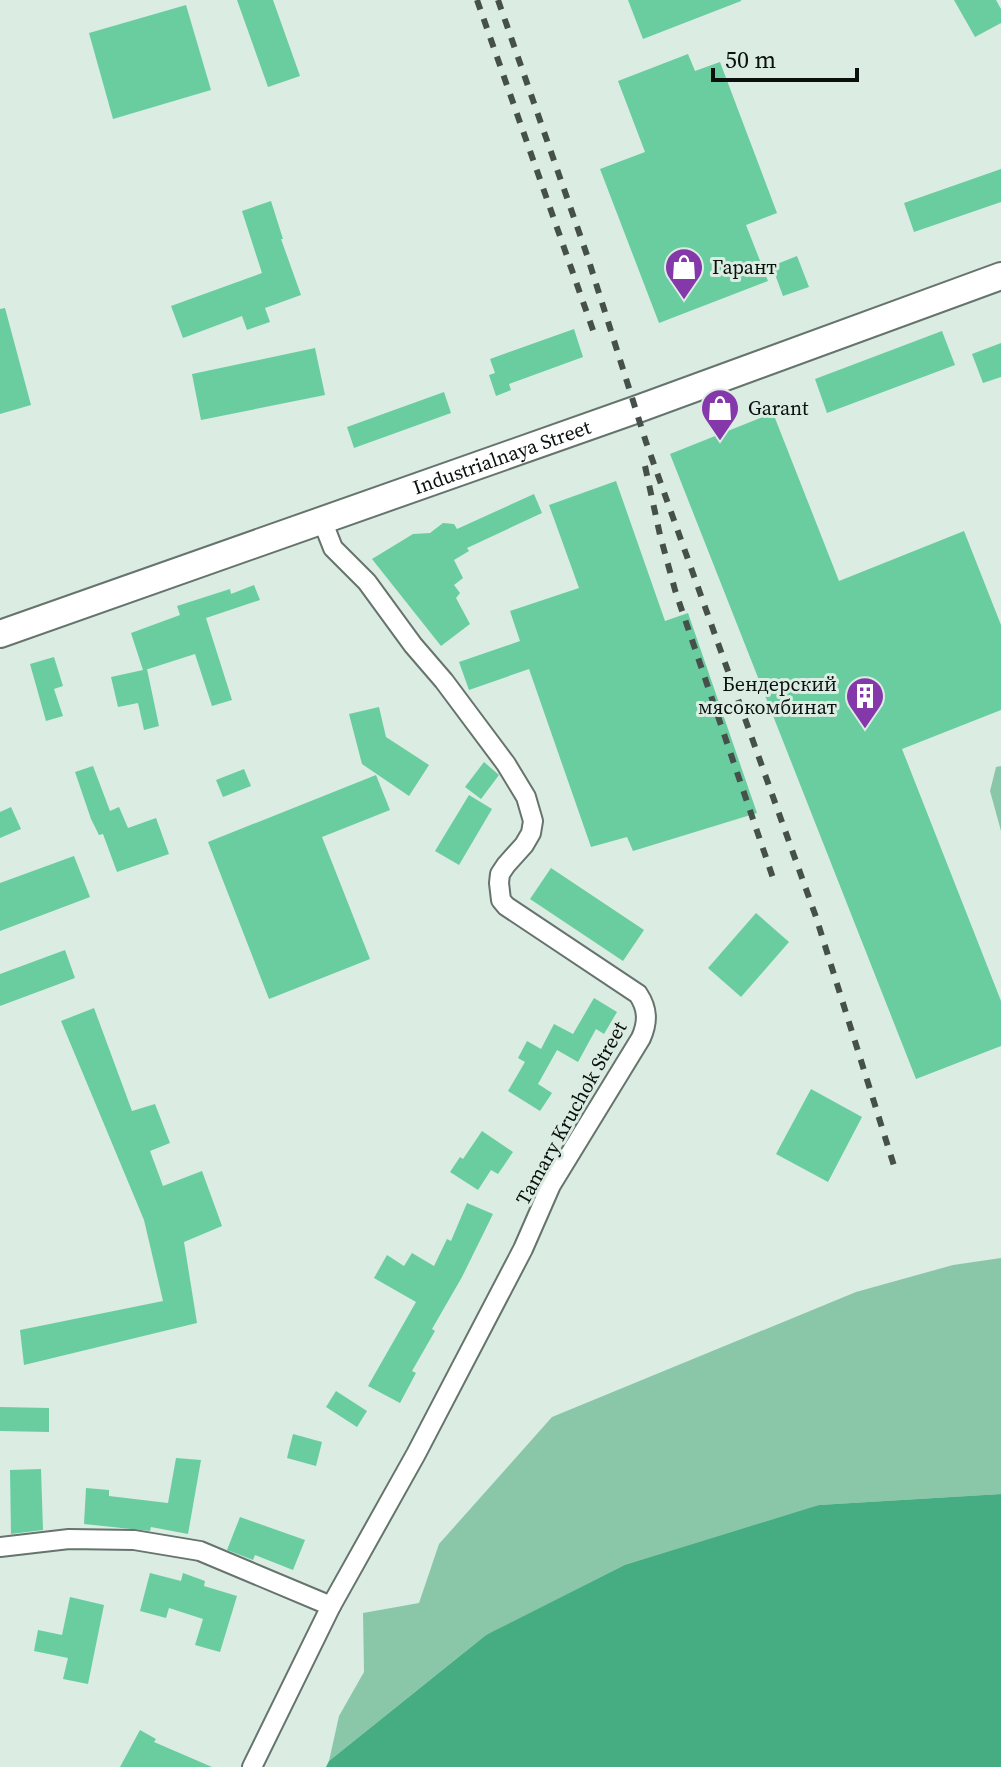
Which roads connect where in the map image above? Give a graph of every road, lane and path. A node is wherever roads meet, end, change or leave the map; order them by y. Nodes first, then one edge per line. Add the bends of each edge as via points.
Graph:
1 (1001, 276) edge
2 (322, 520) junction
3 (0, 634) edge
4 (0, 1547) edge
5 (331, 1606) junction
6 (252, 1767) edge

1 - 2 main road, Industrialnaya Street
2 - 3 main road, Industrialnaya Street
2 - 5 street, Tamary Kruchok Street via 333,548 367,582 444,681 526,797 531,833 500,874 501,900 638,994 647,1018 641,1038 551,1185 416,1454
4 - 5 street via 69,1539 134,1540 200,1551
5 - 6 street, Tamary Kruchok Street

